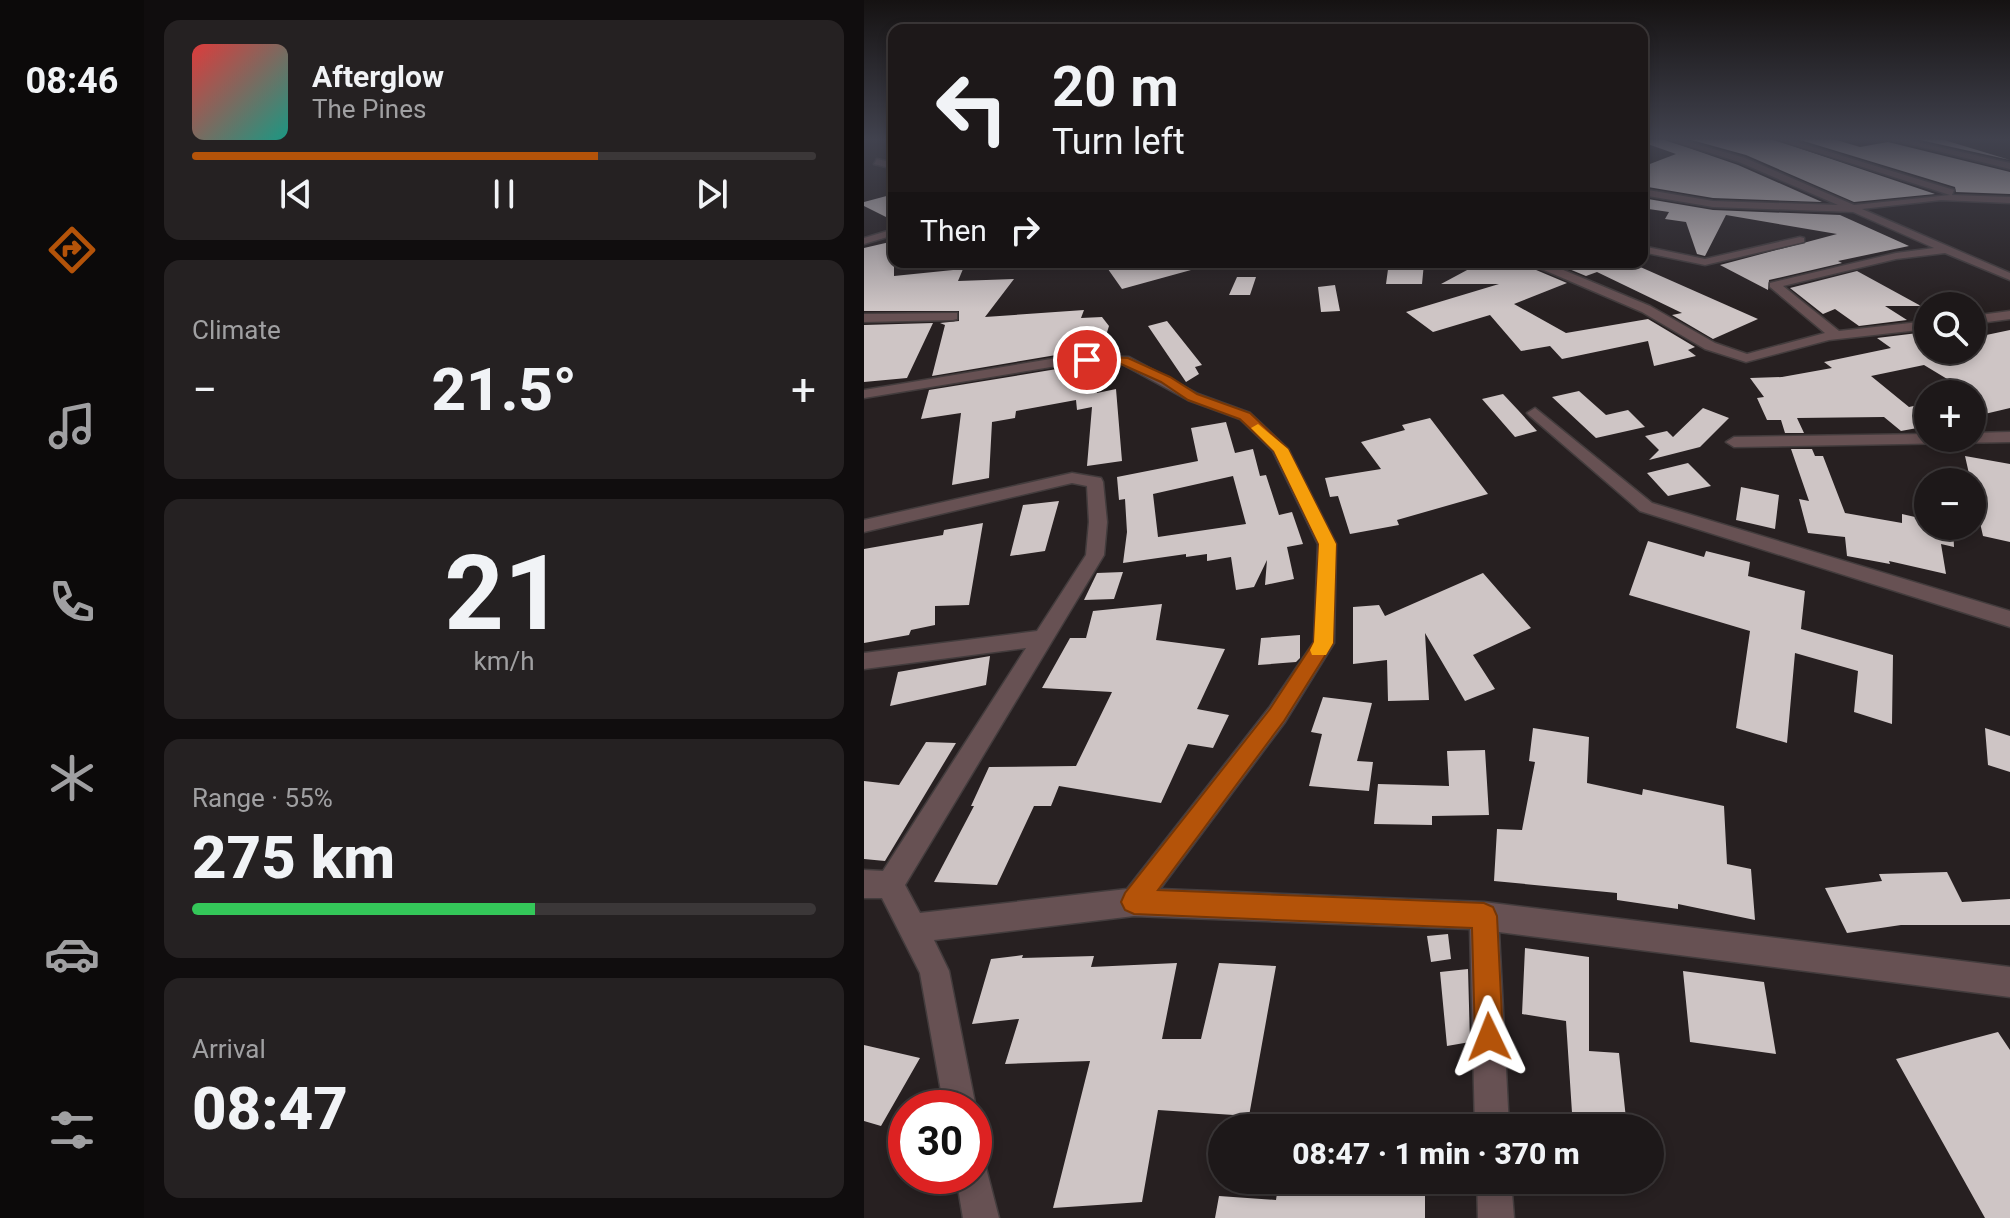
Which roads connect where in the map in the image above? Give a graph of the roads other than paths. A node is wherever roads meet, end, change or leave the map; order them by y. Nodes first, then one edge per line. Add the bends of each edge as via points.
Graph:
1 (1665, 196) edge
2 (1825, 196) edge
3 (1966, 196) edge
4 (1976, 199) junction
5 (2010, 200) edge
6 (1855, 209) junction
7 (1999, 210) dead end
8 (888, 234) edge
9 (1800, 240) dead end
10 (864, 241) edge
11 (1949, 249) junction
12 (1648, 250) edge
13 (1548, 268) edge
14 (2010, 277) edge
15 (2010, 315) edge
16 (953, 316) dead end
17 (864, 318) edge
18 (1986, 318) edge
19 (1914, 327) edge
20 (1836, 335) junction
21 (864, 394) edge
22 (1535, 413) dead end
23 (2010, 437) edge
24 (1986, 438) edge
25 (1914, 439) edge
26 (1734, 442) dead end
27 (864, 526) edge
28 (2010, 619) edge
29 (1044, 638) junction
30 (864, 661) edge
31 (877, 885) edge
32 (1134, 902) junction
33 (1484, 916) junction
34 (913, 928) junction
35 (2010, 982) edge
36 (957, 1090) edge
37 (1491, 1114) edge
38 (976, 1194) edge
39 (1495, 1194) edge
40 (981, 1218) edge
41 (1496, 1218) edge

1 - 6 street via 1713,204
2 - 6 street
3 - 4 street
4 - 5 street
4 - 6 street via 1941,197
4 - 7 street
6 - 11 street
8 - 10 street
9 - 12 street via 1705,262
11 - 14 street
11 - 20 street via 1774,285
13 - 20 street via 1746,358
15 - 18 street
16 - 17 street
19 - 20 street
21 - 32 street via 1069,360 1124,360 1193,397 1245,416 1280,449 1327,544 1324,643 1277,715
22 - 28 street via 1646,507
23 - 24 street
25 - 26 street
27 - 29 street via 1072,478 1095,482 1095,555
29 - 30 street
29 - 31 street
31 - 34 street
32 - 33 street
32 - 34 street
33 - 35 street
33 - 37 street
34 - 36 street via 934,971
38 - 40 street
39 - 41 street

